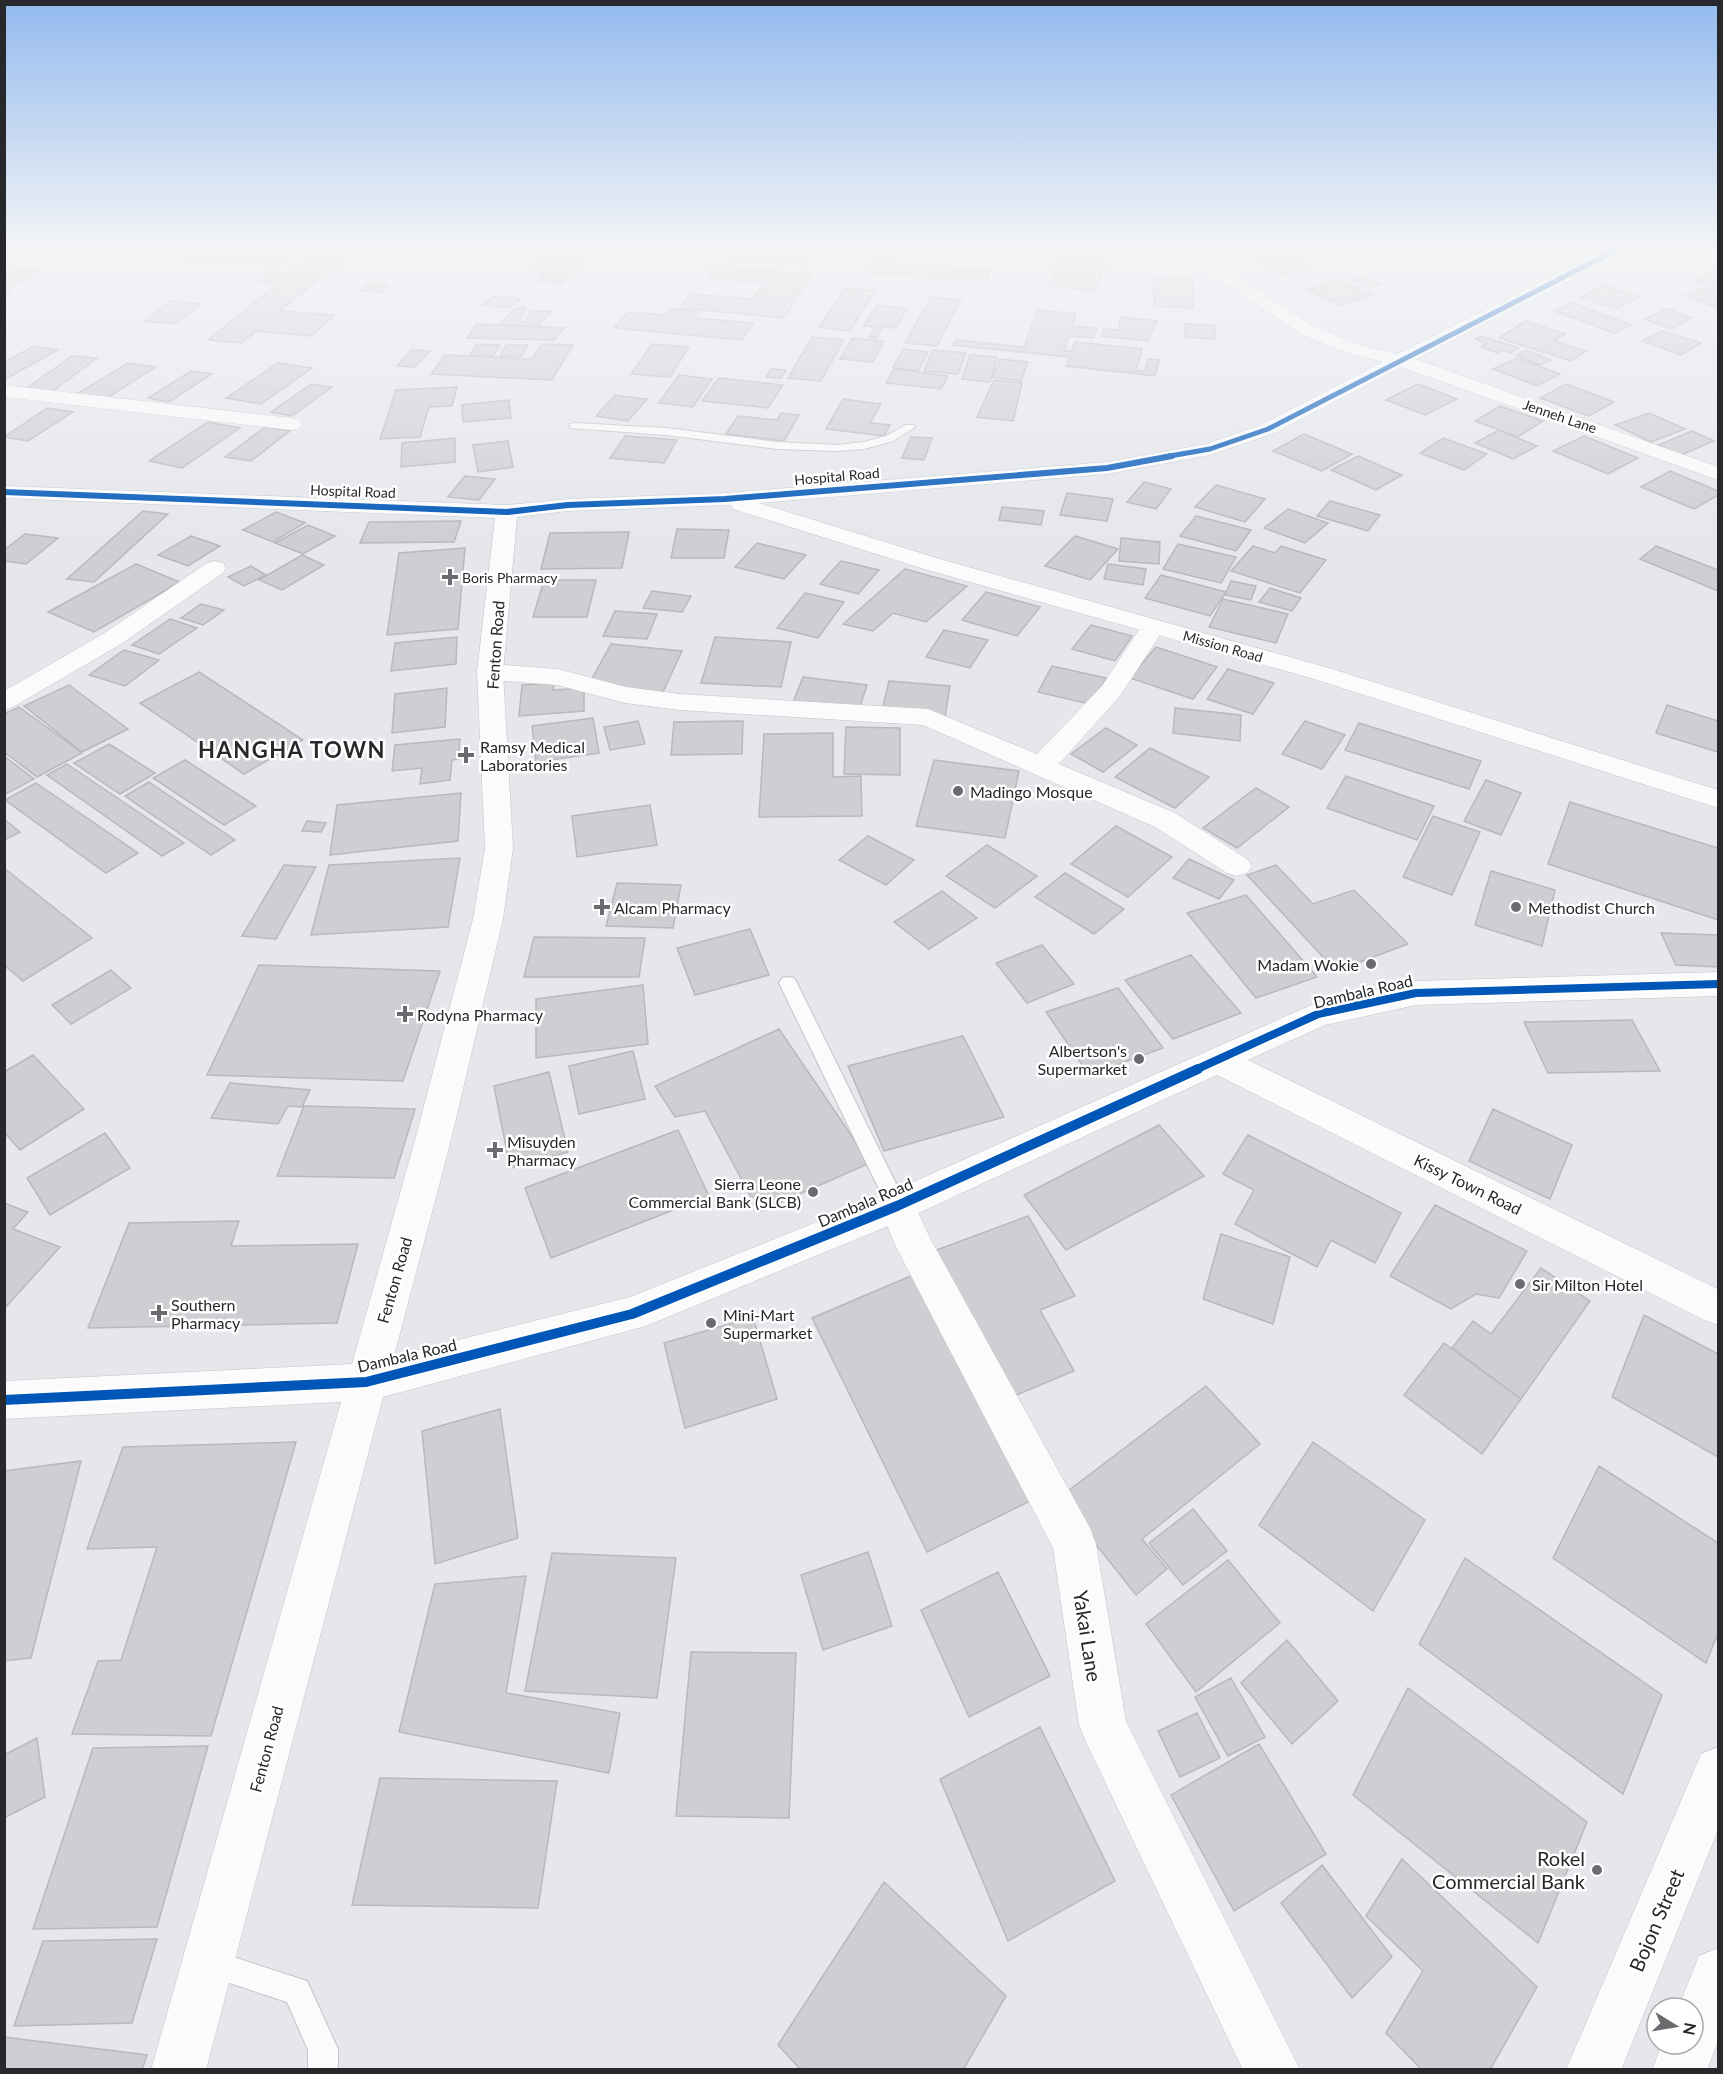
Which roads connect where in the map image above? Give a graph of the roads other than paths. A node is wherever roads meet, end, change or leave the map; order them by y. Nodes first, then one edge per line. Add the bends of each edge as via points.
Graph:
1 (1341, 344) edge
2 (1432, 344) edge
3 (1400, 360) junction
4 (4, 391) edge
5 (292, 424) dead end
6 (574, 426) dead end
7 (910, 427) dead end
8 (1719, 474) edge
9 (4, 492) edge
10 (725, 500) junction
11 (507, 512) junction
12 (215, 568) dead end
13 (1153, 627) junction
14 (490, 672) junction
15 (4, 702) edge
16 (1041, 767) junction
17 (1719, 799) edge
18 (1237, 866) dead end
19 (788, 983) dead end
20 (1719, 984) edge
21 (1218, 1060) junction
22 (897, 1206) junction
23 (1719, 1308) edge
24 (366, 1382) junction
25 (4, 1400) edge
26 (1719, 1771) edge
27 (208, 1962) junction
28 (1719, 1975) edge
29 (1705, 2008) edge
30 (1685, 2056) edge
31 (178, 2070) edge
32 (323, 2070) edge
33 (1273, 2070) edge
34 (1593, 2070) edge
35 (1679, 2070) edge

1 - 3 street, Jenneh Lane
2 - 3 street, Hospital Road
3 - 8 street, Jenneh Lane
3 - 10 street, Hospital Road via 1268,429 1210,449 1107,468
4 - 5 street
6 - 7 lane via 618,427 808,449 897,438
9 - 11 street, Hospital Road
10 - 11 street, Hospital Road via 568,505
10 - 13 street, Mission Road
11 - 14 street, Fenton Road
12 - 15 street via 112,639
13 - 16 street via 1111,691
13 - 17 street, Mission Road via 1323,674
14 - 16 street via 558,677 625,695 680,702 928,717
14 - 24 street, Fenton Road via 499,848 488,919 433,1140
16 - 18 street via 1165,820
19 - 22 lane
20 - 21 street, Dambala Road via 1416,993 1317,1014
21 - 22 street, Dambala Road
21 - 23 street, Kissy Town Road
22 - 24 street, Dambala Road via 633,1314
22 - 33 street, Yakai Lane via 915,1247 1074,1544 1103,1725
24 - 25 street, Dambala Road
24 - 27 street, Fenton Road
26 - 34 street, Bojon Street
27 - 31 street, Fenton Road
27 - 32 lane via 297,1991 323,2049
28 - 29 street
30 - 35 street

